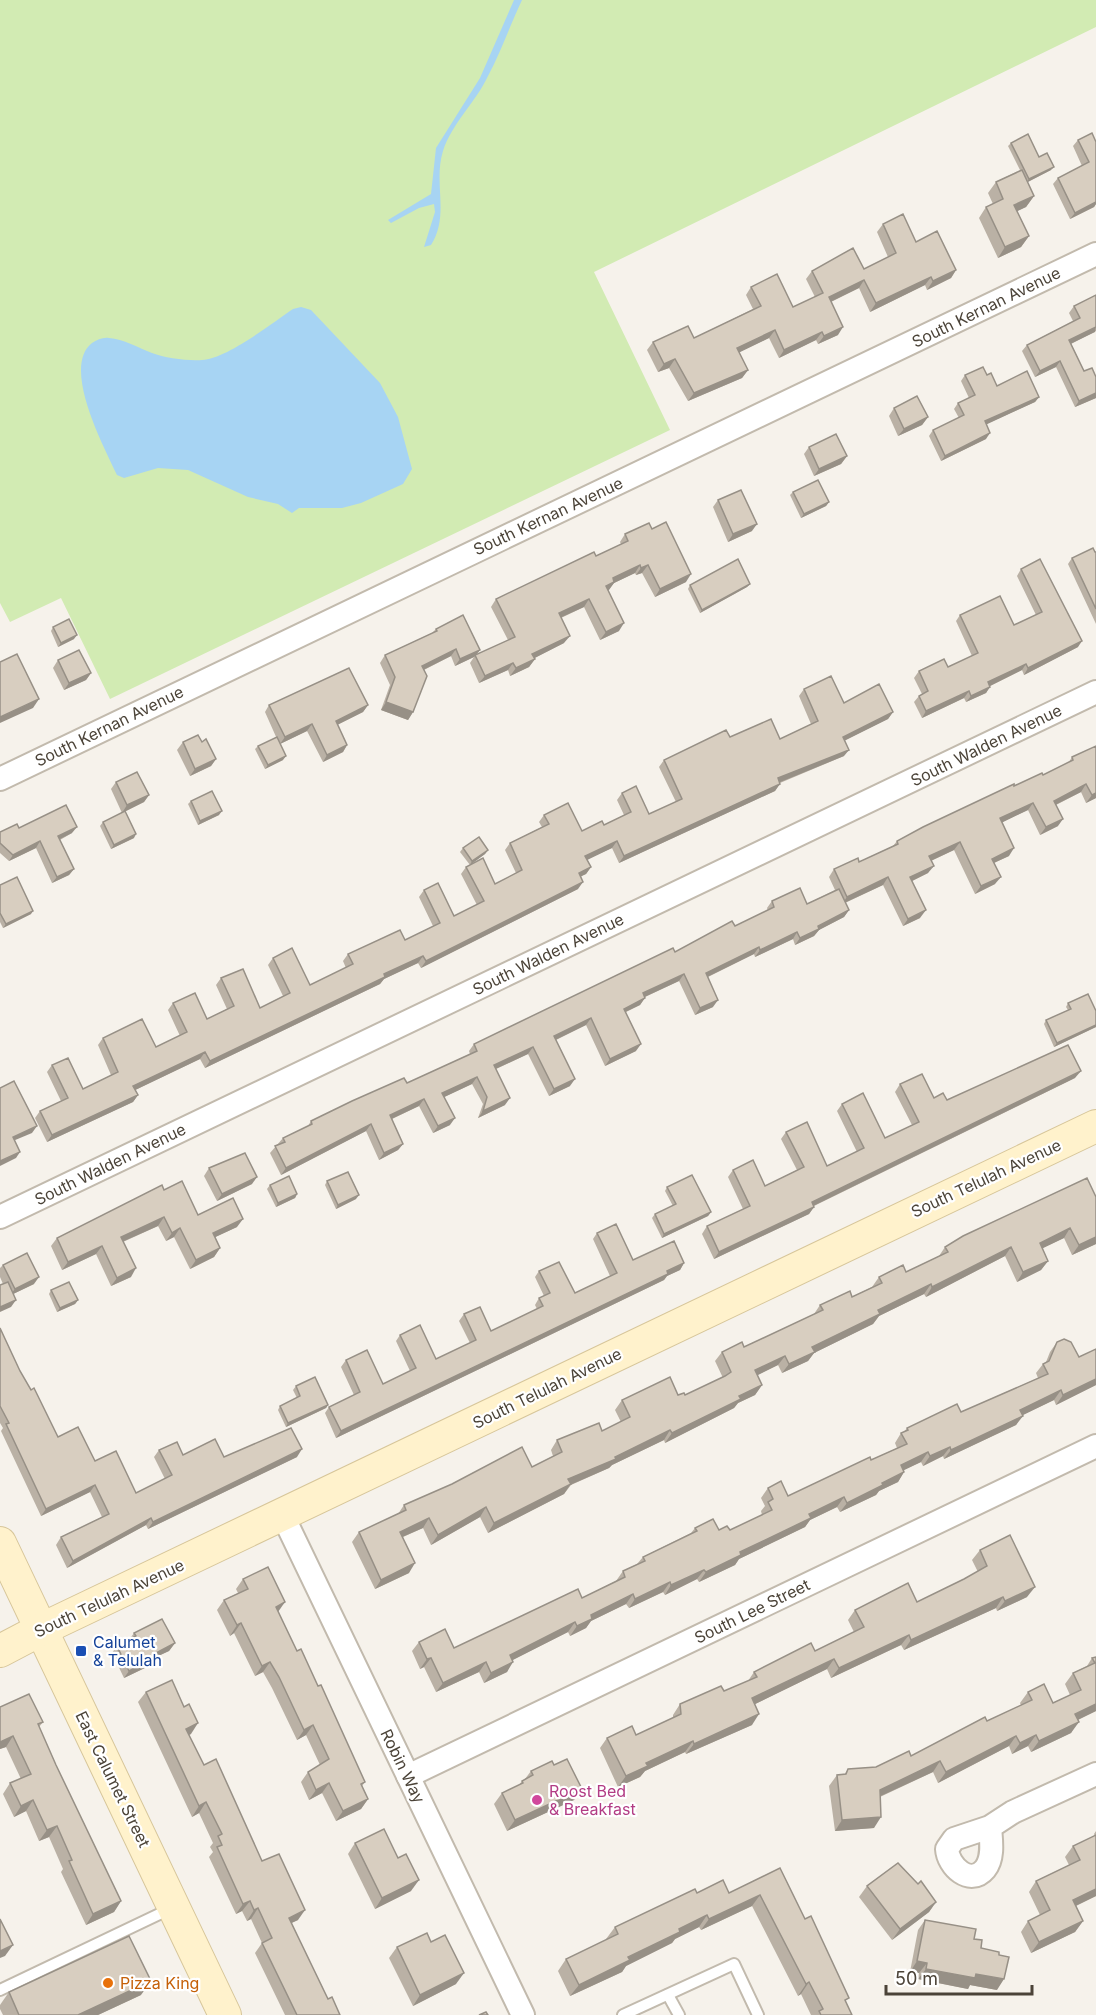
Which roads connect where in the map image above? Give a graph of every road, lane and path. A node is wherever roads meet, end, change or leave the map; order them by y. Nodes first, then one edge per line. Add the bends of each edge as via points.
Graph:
1 (1096, 254) edge
2 (1096, 692) edge
3 (0, 779) edge
4 (1096, 1126) edge
5 (0, 1217) edge
6 (1096, 1446) edge
7 (283, 1516) junction
8 (0, 1543) edge
9 (40, 1630) junction
10 (0, 1651) edge
11 (1096, 1774) edge
12 (408, 1776) junction
13 (990, 1827) dead end
14 (175, 1907) junction
15 (0, 1990) edge
16 (668, 1995) junction
17 (225, 2015) edge
18 (523, 2015) edge
19 (623, 2015) edge
20 (678, 2015) edge
21 (758, 2015) edge

1 - 3 street, South Kernan Avenue
2 - 5 street, South Walden Avenue
4 - 7 street, South Telulah Avenue
6 - 12 street, South Lee Street
7 - 9 street, South Telulah Avenue
7 - 12 street, Robin Way
8 - 9 street, East Calumet Street
9 - 10 street, South Telulah Avenue
9 - 14 street, East Calumet Street
11 - 13 street via 1012,1812
12 - 18 street, Robin Way
14 - 15 lane
14 - 17 street, East Calumet Street
16 - 19 lane
16 - 20 lane
16 - 21 lane via 735,1964

